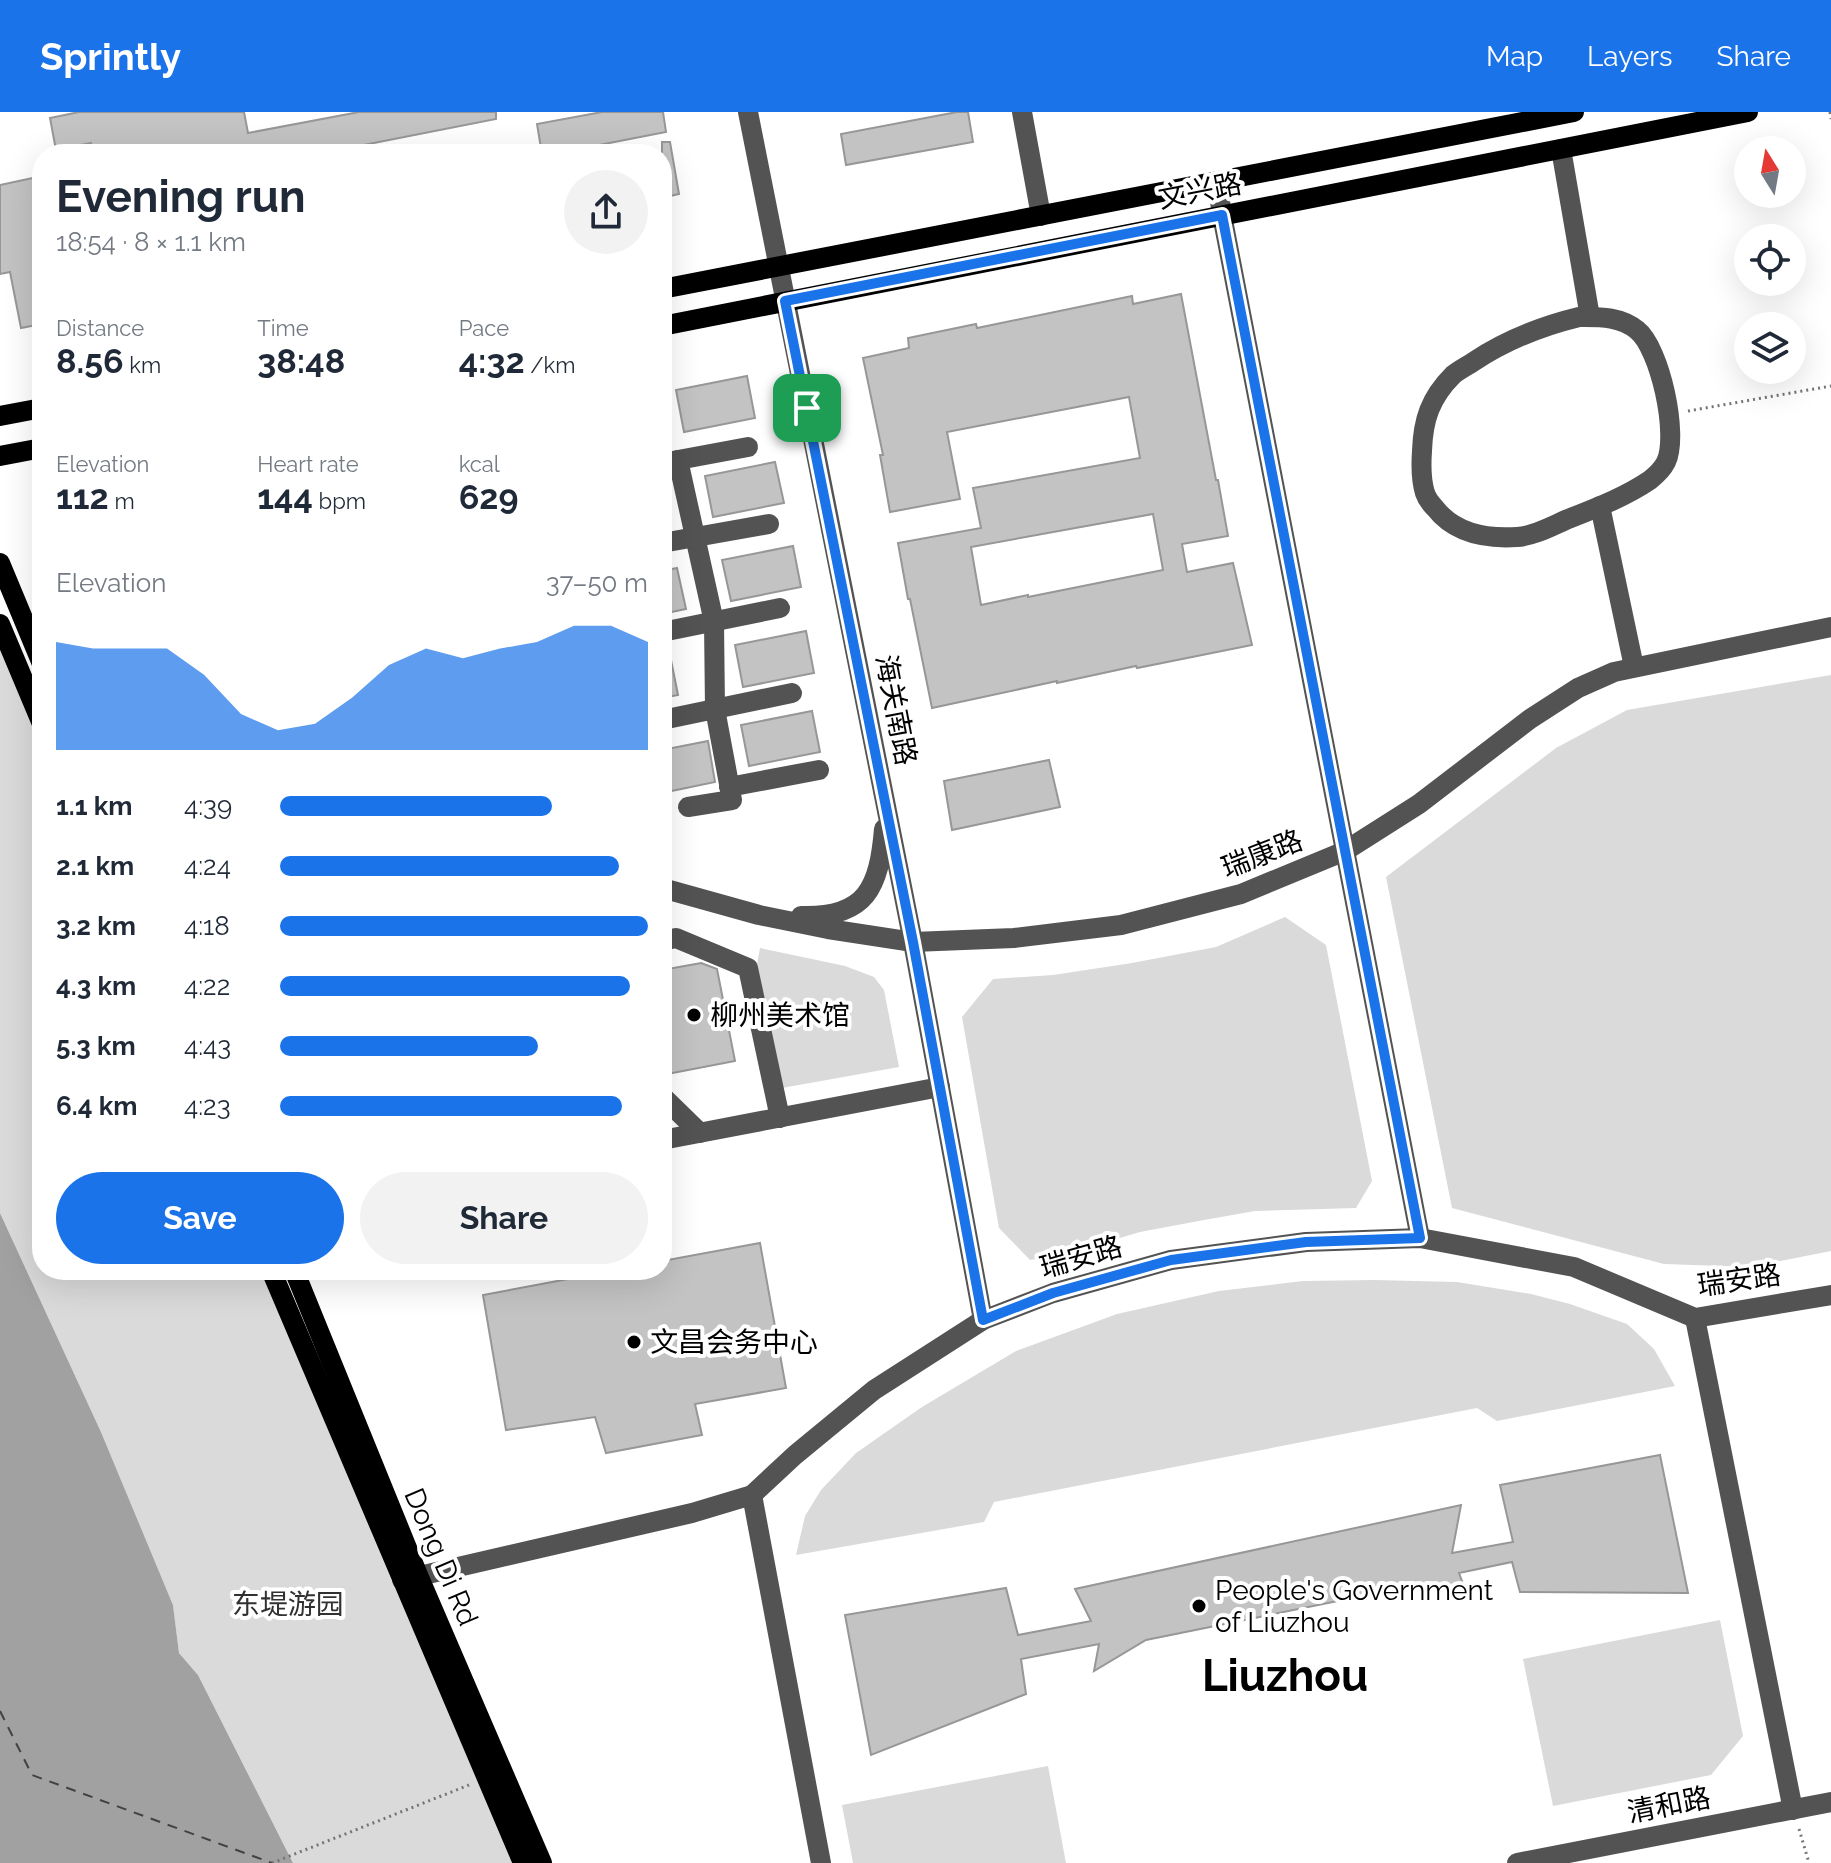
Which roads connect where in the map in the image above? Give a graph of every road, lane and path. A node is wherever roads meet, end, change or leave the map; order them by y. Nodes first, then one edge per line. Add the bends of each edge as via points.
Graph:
1 (748, 112) edge
2 (1022, 112) edge
3 (1574, 112) edge
4 (1748, 112) edge
5 (1830, 112) edge
6 (1831, 119) edge
7 (1561, 149) junction
8 (1217, 181) junction
9 (1222, 215) junction
10 (1041, 216) junction
11 (778, 267) junction
12 (672, 287) edge
13 (785, 301) junction
14 (1590, 317) junction
15 (672, 324) edge
16 (1831, 386) edge
17 (32, 410) edge
18 (1668, 415) junction
19 (0, 416) edge
20 (748, 447) dead end
21 (32, 450) edge
22 (0, 456) edge
23 (672, 461) edge
24 (672, 467) edge
25 (1600, 506) junction
26 (769, 524) dead end
27 (695, 537) junction
28 (672, 541) edge
29 (0, 563) edge
30 (780, 608) dead end
31 (714, 622) junction
32 (0, 624) edge
33 (1831, 627) edge
34 (672, 630) edge
35 (32, 640) edge
36 (1634, 667) junction
37 (792, 693) dead end
38 (32, 700) edge
39 (715, 709) junction
40 (672, 718) edge
41 (819, 770) dead end
42 (729, 787) junction
43 (886, 805) junction
44 (688, 807) dead end
45 (1345, 851) junction
46 (672, 891) edge
47 (759, 915) junction
48 (672, 939) edge
49 (913, 942) junction
50 (940, 1087) junction
51 (672, 1106) edge
52 (780, 1118) junction
53 (700, 1133) junction
54 (672, 1138) edge
55 (1420, 1238) junction
56 (276, 1280) edge
57 (298, 1280) edge
58 (1831, 1295) edge
59 (1695, 1318) junction
60 (983, 1320) junction
61 (752, 1495) junction
62 (410, 1578) junction
63 (487, 1778) junction
64 (1831, 1802) edge
65 (1793, 1810) junction
66 (272, 1863) edge
67 (523, 1863) edge
68 (542, 1863) edge
69 (821, 1863) edge
70 (1517, 1863) edge
71 (1809, 1863) edge

1 - 11 street, 海关南路
2 - 10 street
3 - 8 main road, 文兴路
4 - 7 main road, 文兴路
5 - 6 path
7 - 9 main road, 文兴路
7 - 14 street
8 - 9 street
8 - 10 main road, 文兴路
9 - 13 main road, 文兴路
9 - 45 street
10 - 11 main road, 文兴路
11 - 12 main road, 文兴路
11 - 13 street, 海关南路
13 - 15 main road, 文兴路
13 - 43 street, 海关南路
14 - 18 street via 1616,319 1639,330 1662,377
14 - 25 street via 1550,324 1454,374 1434,399 1422,428 1421,472 1426,496 1441,516 1463,531 1495,539 1524,536
16 - 18 path
17 - 19 main road
18 - 25 street via 1671,442 1666,462 1653,478
20 - 23 street
21 - 22 main road
24 - 27 street
25 - 36 street
26 - 27 street
27 - 28 street
27 - 31 street
29 - 35 main road
30 - 31 street
31 - 34 street
31 - 39 street
32 - 38 main road
33 - 36 street, 瑞康路
36 - 45 street, 瑞康路 via 1578,688
37 - 39 street
39 - 40 street
39 - 42 street
41 - 42 street
42 - 44 street via 732,800
43 - 47 street via 879,871 853,906 826,915
43 - 49 street, 海关南路
45 - 49 street, 瑞康路 via 1241,894 1121,925 1014,938
45 - 55 street
46 - 47 street, 瑞康路
47 - 49 street, 瑞康路
48 - 52 street via 748,968
49 - 50 street, 海关南路
50 - 52 street
50 - 60 street, 海关南路
51 - 53 street
52 - 53 street
53 - 54 street
55 - 59 street, 瑞安路 via 1574,1267
55 - 60 street, 瑞安路 via 1306,1242 1171,1260 1053,1293
56 - 62 main road
57 - 62 main road, Dong Di Rd
58 - 59 street, 瑞安路
59 - 65 street
60 - 61 street, 瑞安路 via 874,1390
61 - 62 street, 瑞安路
61 - 69 street
62 - 63 main road
62 - 68 main road, Dong Di Rd
63 - 66 path
63 - 67 main road
64 - 65 street, 清和路
65 - 70 street, 清和路
65 - 71 path

